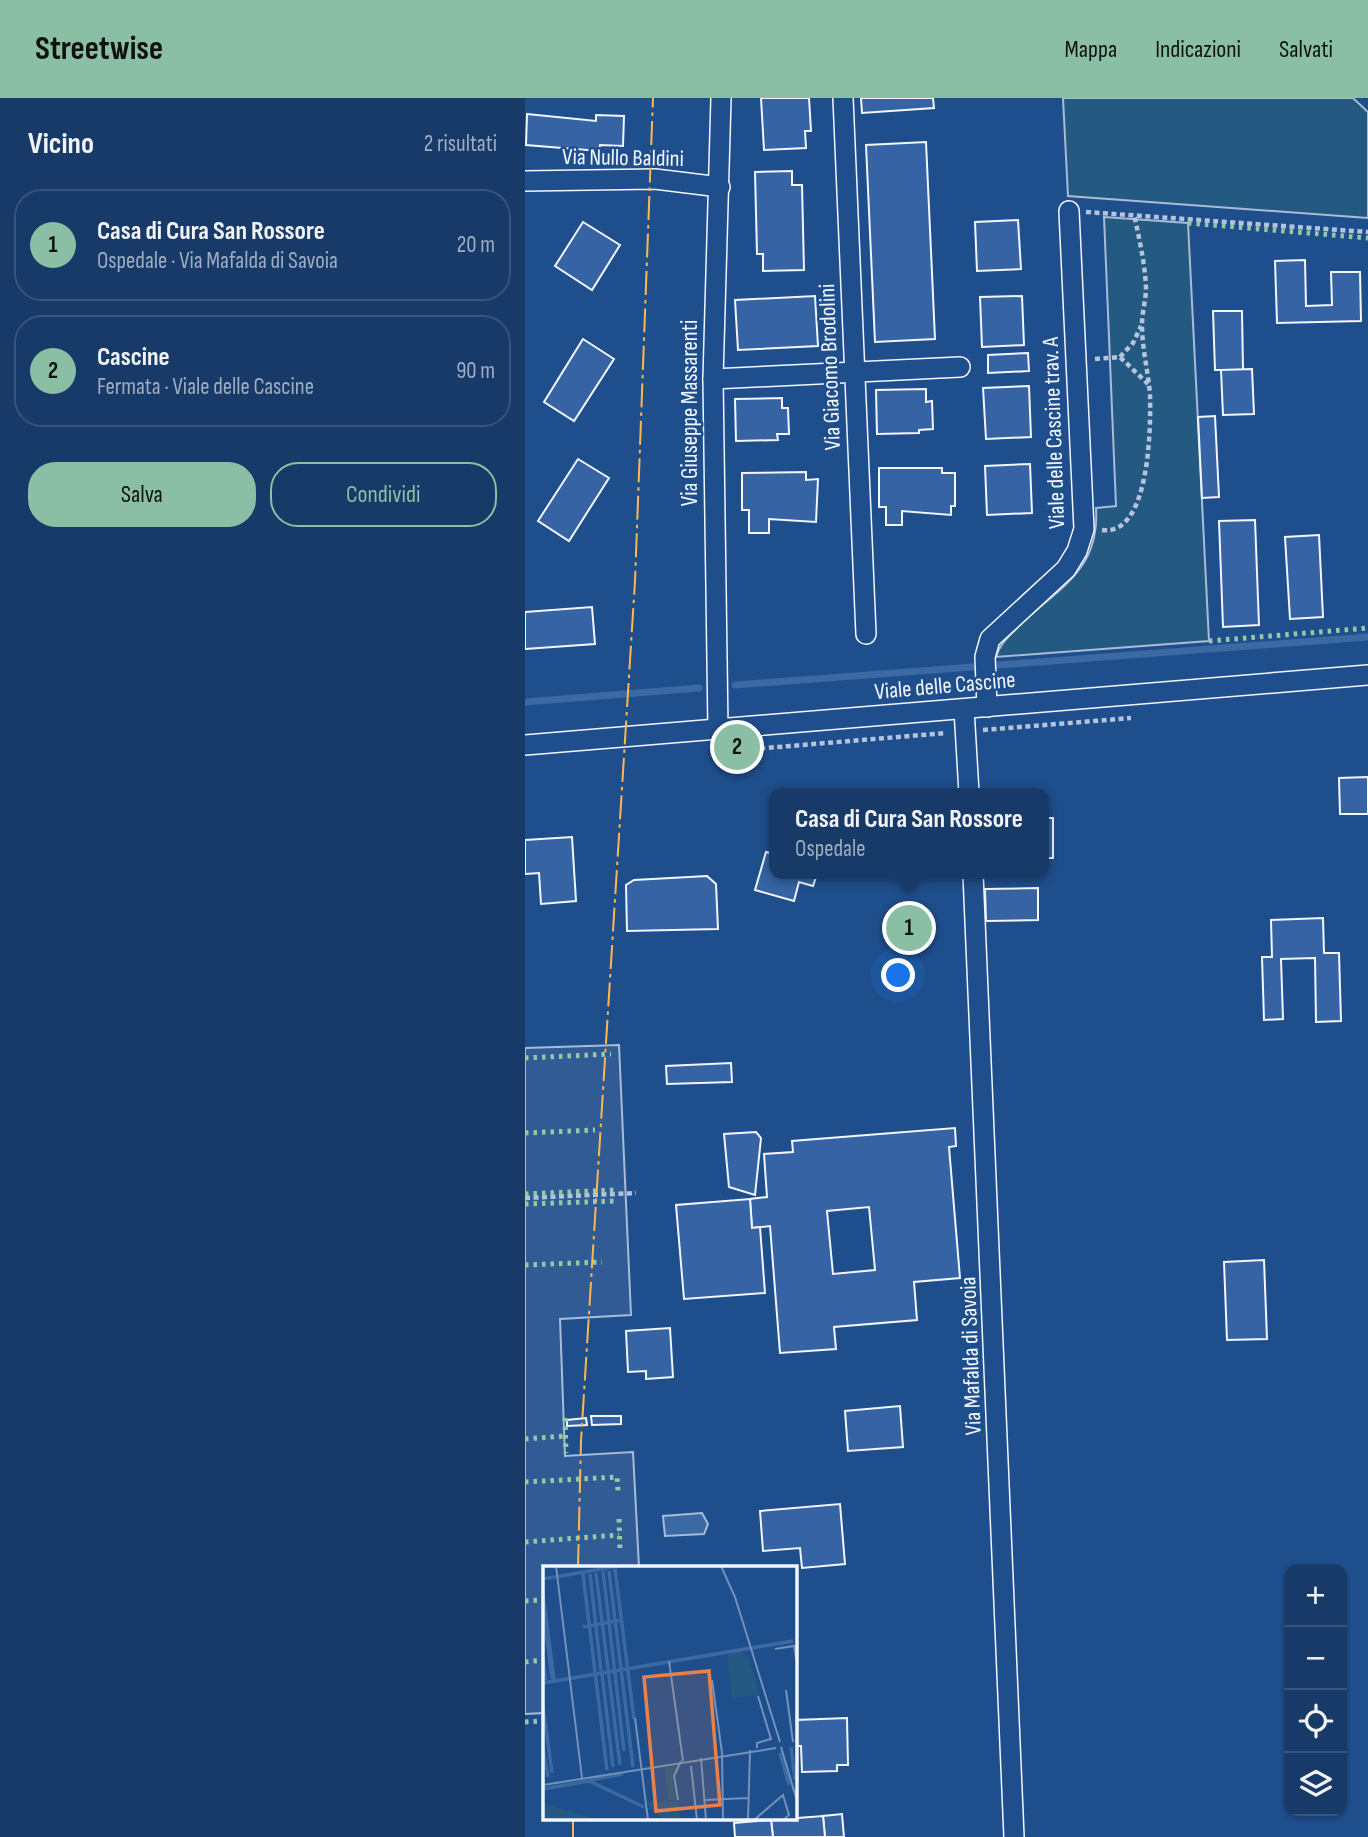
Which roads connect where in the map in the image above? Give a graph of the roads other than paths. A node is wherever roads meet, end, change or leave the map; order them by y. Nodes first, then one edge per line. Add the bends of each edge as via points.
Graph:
1 (721, 98) edge
2 (843, 98) edge
3 (525, 181) edge
4 (720, 187) junction
5 (1069, 211) road end
6 (960, 367) dead end
7 (855, 372) junction
8 (712, 379) junction
9 (866, 634) dead end
10 (1368, 675) edge
11 (987, 707) junction
12 (964, 709) junction
13 (718, 729) junction
14 (525, 745) edge
15 (969, 788) edge
16 (973, 879) edge
17 (1014, 1837) edge

1 - 4 street, Via Giuseppe Massarenti
2 - 7 street, Via Giacomo Brodolini
3 - 4 street, Via Nullo Baldini via 655,179
4 - 8 street, Via Giuseppe Massarenti
5 - 11 street, Viale delle Cascine trav. A via 1083,535 1066,569 994,634 985,657
6 - 7 street
7 - 8 street
7 - 9 street, Via Giacomo Brodolini
8 - 13 street, Via Giuseppe Massarenti
10 - 11 street, Viale delle Cascine
11 - 12 street, Viale delle Cascine
12 - 13 street, Viale delle Cascine
12 - 15 street
13 - 14 street, Viale delle Cascine
16 - 17 street, Via Mafalda di Savoia

